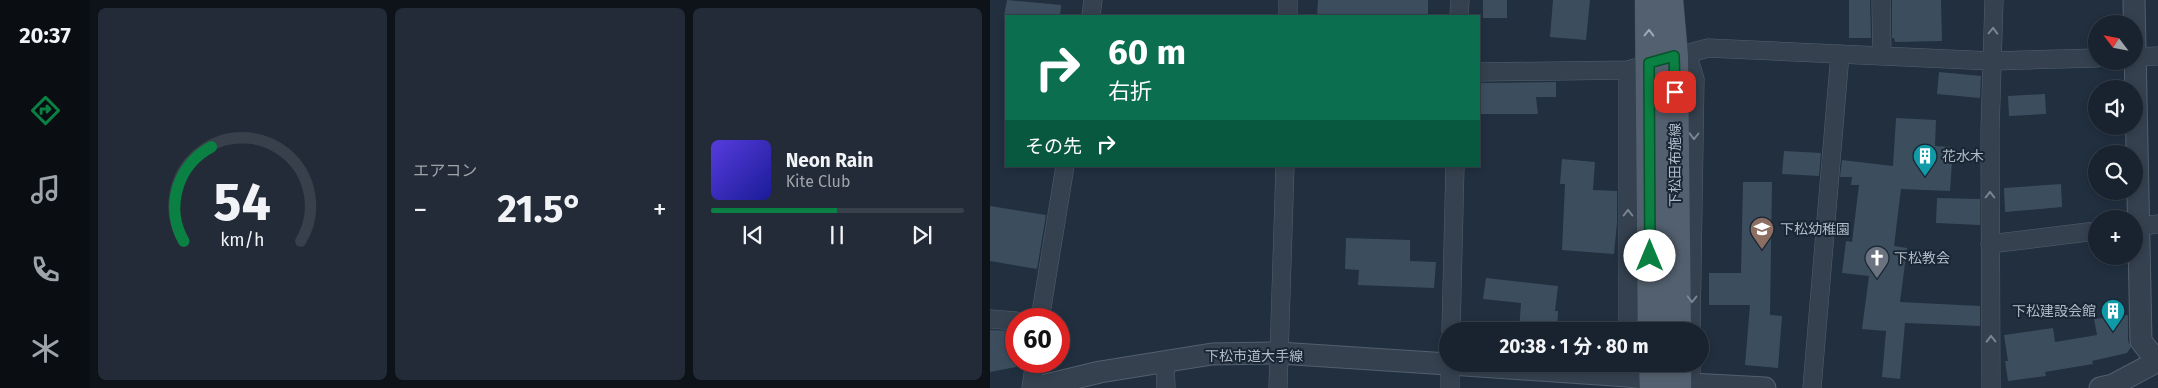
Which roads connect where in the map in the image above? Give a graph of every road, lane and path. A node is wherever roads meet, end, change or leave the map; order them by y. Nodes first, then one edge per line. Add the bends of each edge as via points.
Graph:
1 (1094, 0) edge
2 (1288, 0) edge
3 (1460, 0) edge
4 (1650, 0) edge
5 (1668, 0) edge
6 (1881, 0) edge
7 (1994, 0) edge
8 (2134, 0) edge
9 (1091, 15) edge
10 (1288, 15) edge
11 (1459, 15) edge
12 (2134, 15) edge
13 (1681, 54) junction
14 (1840, 54) junction
15 (1882, 55) junction
16 (2158, 56) edge
17 (2143, 57) edge
18 (2088, 58) edge
19 (1992, 61) junction
20 (1638, 66) junction
21 (2135, 70) edge
22 (1480, 72) edge
23 (1065, 167) edge
24 (1285, 167) edge
25 (1455, 167) edge
26 (2142, 210) edge
27 (2088, 232) edge
28 (1990, 244) junction
29 (1663, 256) junction
30 (2143, 265) edge
31 (1042, 308) edge
32 (990, 319) edge
33 (1005, 320) edge
34 (1451, 322) edge
35 (1628, 322) edge
36 (1653, 322) edge
37 (1675, 322) edge
38 (1691, 322) edge
39 (1280, 353) junction
40 (1165, 362) junction
41 (2157, 362) edge
42 (1439, 363) edge
43 (1449, 372) edge
44 (1568, 372) edge
45 (1653, 372) edge
46 (1034, 373) edge
47 (1628, 376) edge
48 (1685, 377) edge
49 (1033, 388) edge
50 (1166, 388) edge
51 (1278, 388) edge
52 (1450, 388) edge
53 (1654, 388) edge
54 (1765, 388) edge
55 (1812, 388) edge
56 (1991, 388) edge
57 (2100, 388) edge

1 - 9 street
2 - 10 street
3 - 11 street
20 -> 4 main road, 下松田布施線
5 - 13 main road, 下松田布施線
6 - 15 street
19 -> 7 street
8 - 12 street
13 - 14 street via 1708,48
13 - 20 street
13 - 29 main road, 下松田布施線
13 -> 38 street via 1695,79
14 - 15 street
14 - 55 street
15 - 19 street
16 - 17 street
18 - 19 street
28 -> 19 street
20 - 22 street
20 - 29 main road, 下松田布施線
35 -> 20 street
21 - 26 street
23 - 31 street
24 - 39 street
25 - 34 street
27 - 28 street
56 -> 28 street
29 - 36 main road, 下松田布施線
29 - 37 main road, 下松田布施線
30 - 41 street via 2142,341
32 - 33 street
39 - 40 street, 下松市道大手線 via 1212,354
39 - 42 street, 下松市道大手線
39 - 51 street
40 - 49 street, 下松市道大手線 via 1100,372
40 - 50 street
41 - 57 street via 2113,385
43 - 52 street
44 - 47 street, 下松市道大手線
45 - 53 main road, bridge
46 - 49 street
47 - 48 street, 下松市道大手線
48 - 54 street, 下松市道大手線

